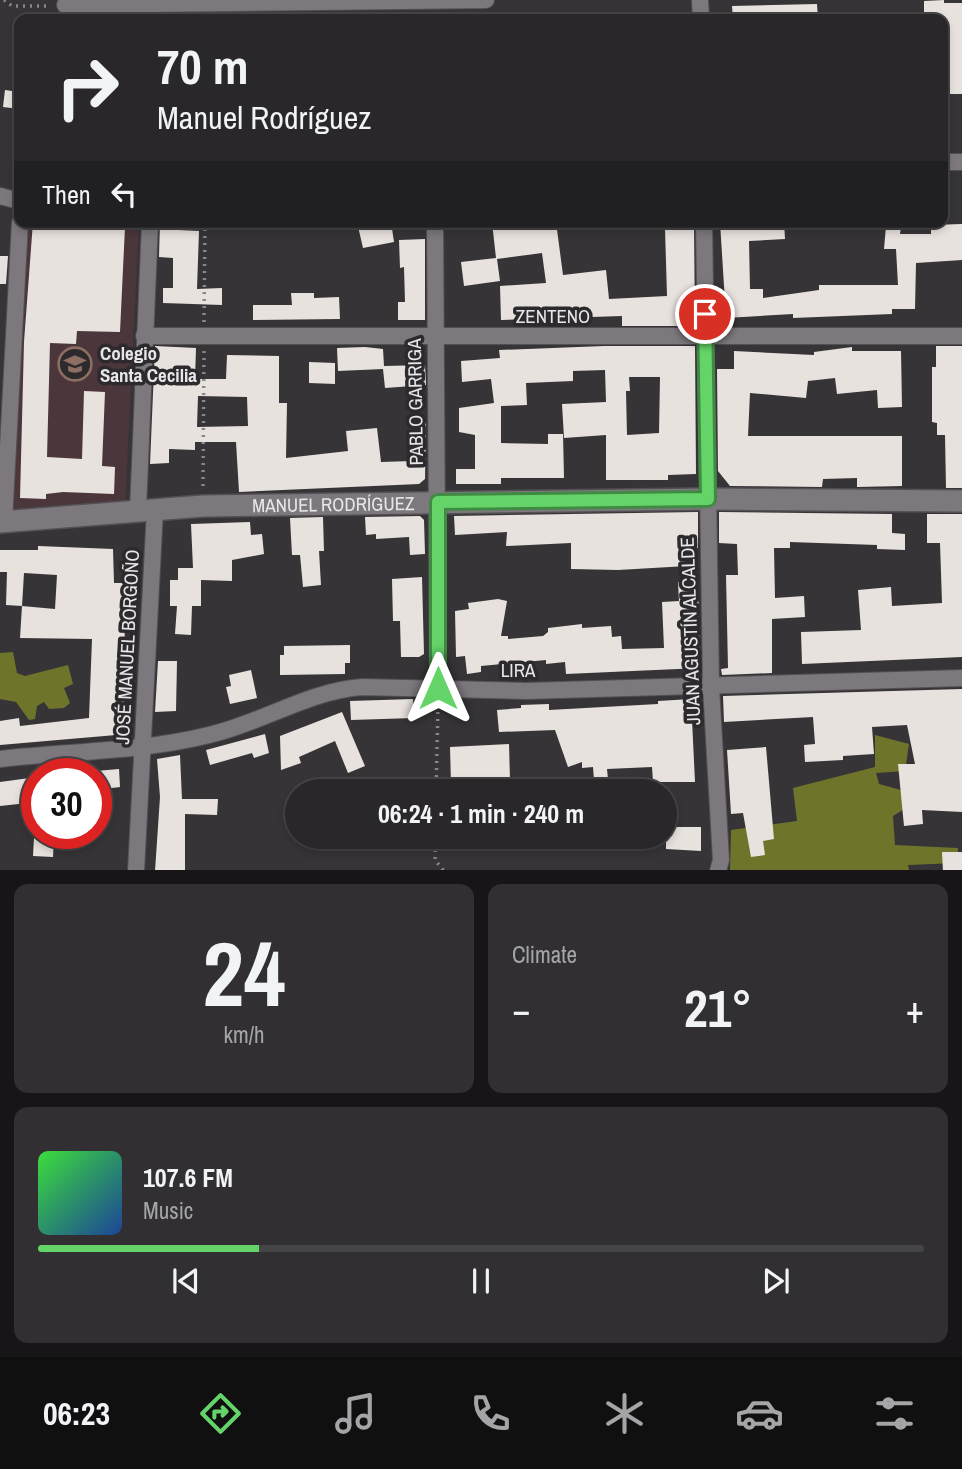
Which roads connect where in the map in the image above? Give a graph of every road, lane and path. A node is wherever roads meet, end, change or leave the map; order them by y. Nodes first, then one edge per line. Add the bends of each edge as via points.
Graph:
1 (4, 0) edge
2 (486, 0) edge
3 (141, 1) edge
4 (434, 1) edge
5 (65, 5) joint
6 (159, 11) edge
7 (19, 228) edge
8 (150, 228) edge
9 (205, 228) edge
10 (435, 228) edge
11 (704, 228) edge
12 (204, 334) junction
13 (145, 336) junction
14 (435, 336) junction
15 (962, 336) edge
16 (706, 337) junction
17 (7, 338) edge
18 (708, 499) junction
19 (962, 501) edge
20 (438, 502) junction
21 (203, 506) junction
22 (146, 510) junction
23 (2, 522) edge
24 (962, 678) edge
25 (711, 687) junction
26 (438, 688) junction
27 (144, 746) junction
28 (0, 759) edge
29 (436, 779) edge
30 (435, 849) edge
31 (136, 870) edge
32 (444, 870) edge
33 (718, 870) edge

1 - 5 path via 12,6
2 - 4 street
3 - 5 street
3 - 6 street
4 - 6 street
7 - 17 street
8 - 13 street, JOSÉ MANUEL BORGOÑO
9 - 12 path
10 - 14 street, PABLO GARRIGA
11 - 16 street, JUAN AGUSTÍN ALCALDE
12 - 13 street, ZENTENO
12 - 14 street, ZENTENO
12 - 21 path
13 - 22 street, JOSÉ MANUEL BORGOÑO
14 - 16 street, ZENTENO
14 - 20 street, PABLO GARRIGA
15 - 16 street, ZENTENO
16 - 18 street, JUAN AGUSTÍN ALCALDE
17 - 23 street
18 - 19 main road, MANUEL RODRÍGUEZ
18 - 20 main road, MANUEL RODRÍGUEZ
18 - 25 street, JUAN AGUSTÍN ALCALDE
20 - 21 main road, MANUEL RODRÍGUEZ
20 - 26 street, PABLO GARRIGA
21 - 22 main road, MANUEL RODRÍGUEZ
22 - 23 main road, MANUEL RODRÍGUEZ
22 - 27 street, JOSÉ MANUEL BORGOÑO
24 - 25 street, LIRA
25 - 26 street, LIRA
25 - 33 street, JUAN AGUSTÍN ALCALDE
26 - 27 street, LIRA via 336,689 228,730
26 - 29 path
27 - 28 street, LIRA
27 - 31 street, JOSÉ MANUEL BORGOÑO
30 - 32 path via 435,860

